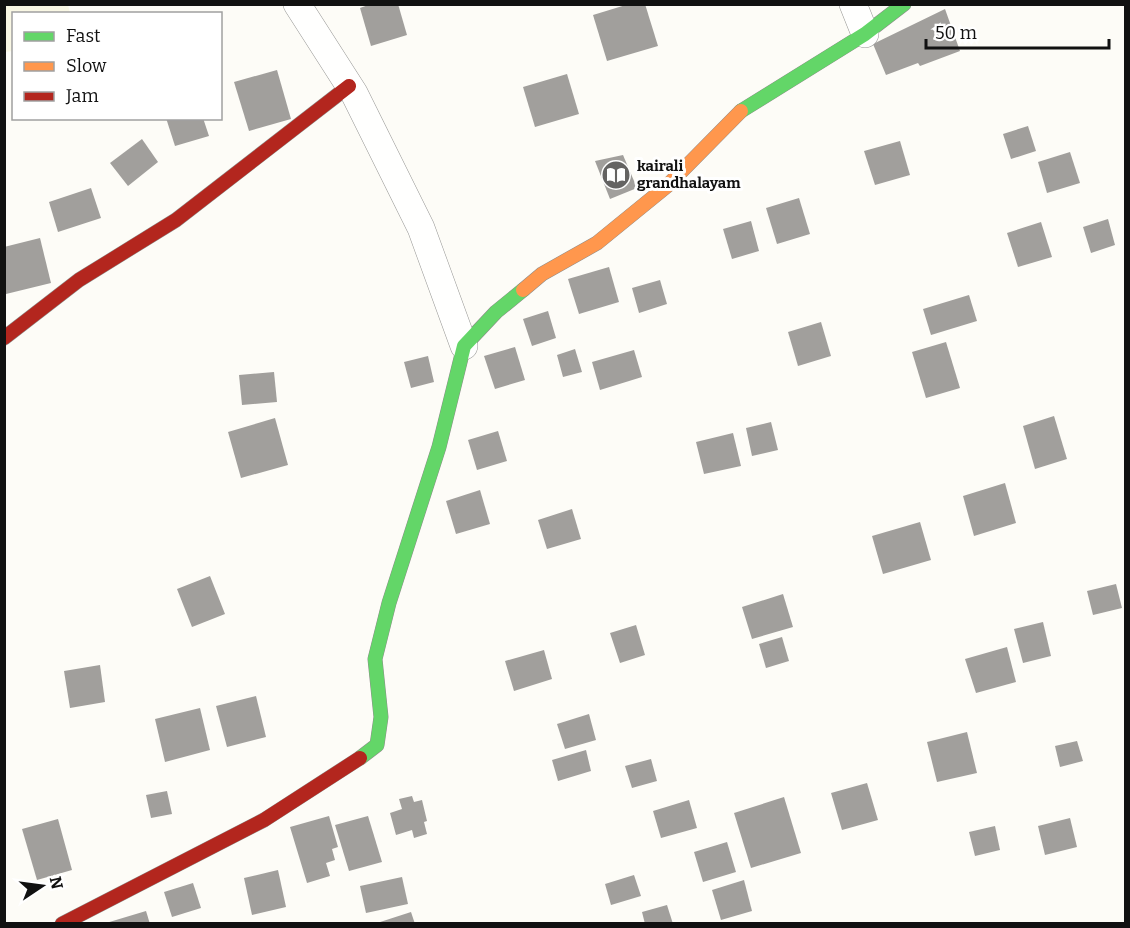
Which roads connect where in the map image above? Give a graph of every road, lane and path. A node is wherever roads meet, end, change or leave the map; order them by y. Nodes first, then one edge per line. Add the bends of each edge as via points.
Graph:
1 (297, 4) edge
2 (853, 4) edge
3 (904, 4) edge
4 (865, 34) junction
5 (349, 86) junction
6 (4, 338) edge
7 (464, 346) junction
8 (62, 924) edge

1 - 5 street
2 - 4 street
3 - 4 street
4 - 7 street via 735,115 667,186 597,243 542,274 496,312
5 - 6 street via 176,220 79,280
5 - 7 street via 421,228
7 - 8 street via 439,447 375,659 381,717 377,745 340,774 237,833

